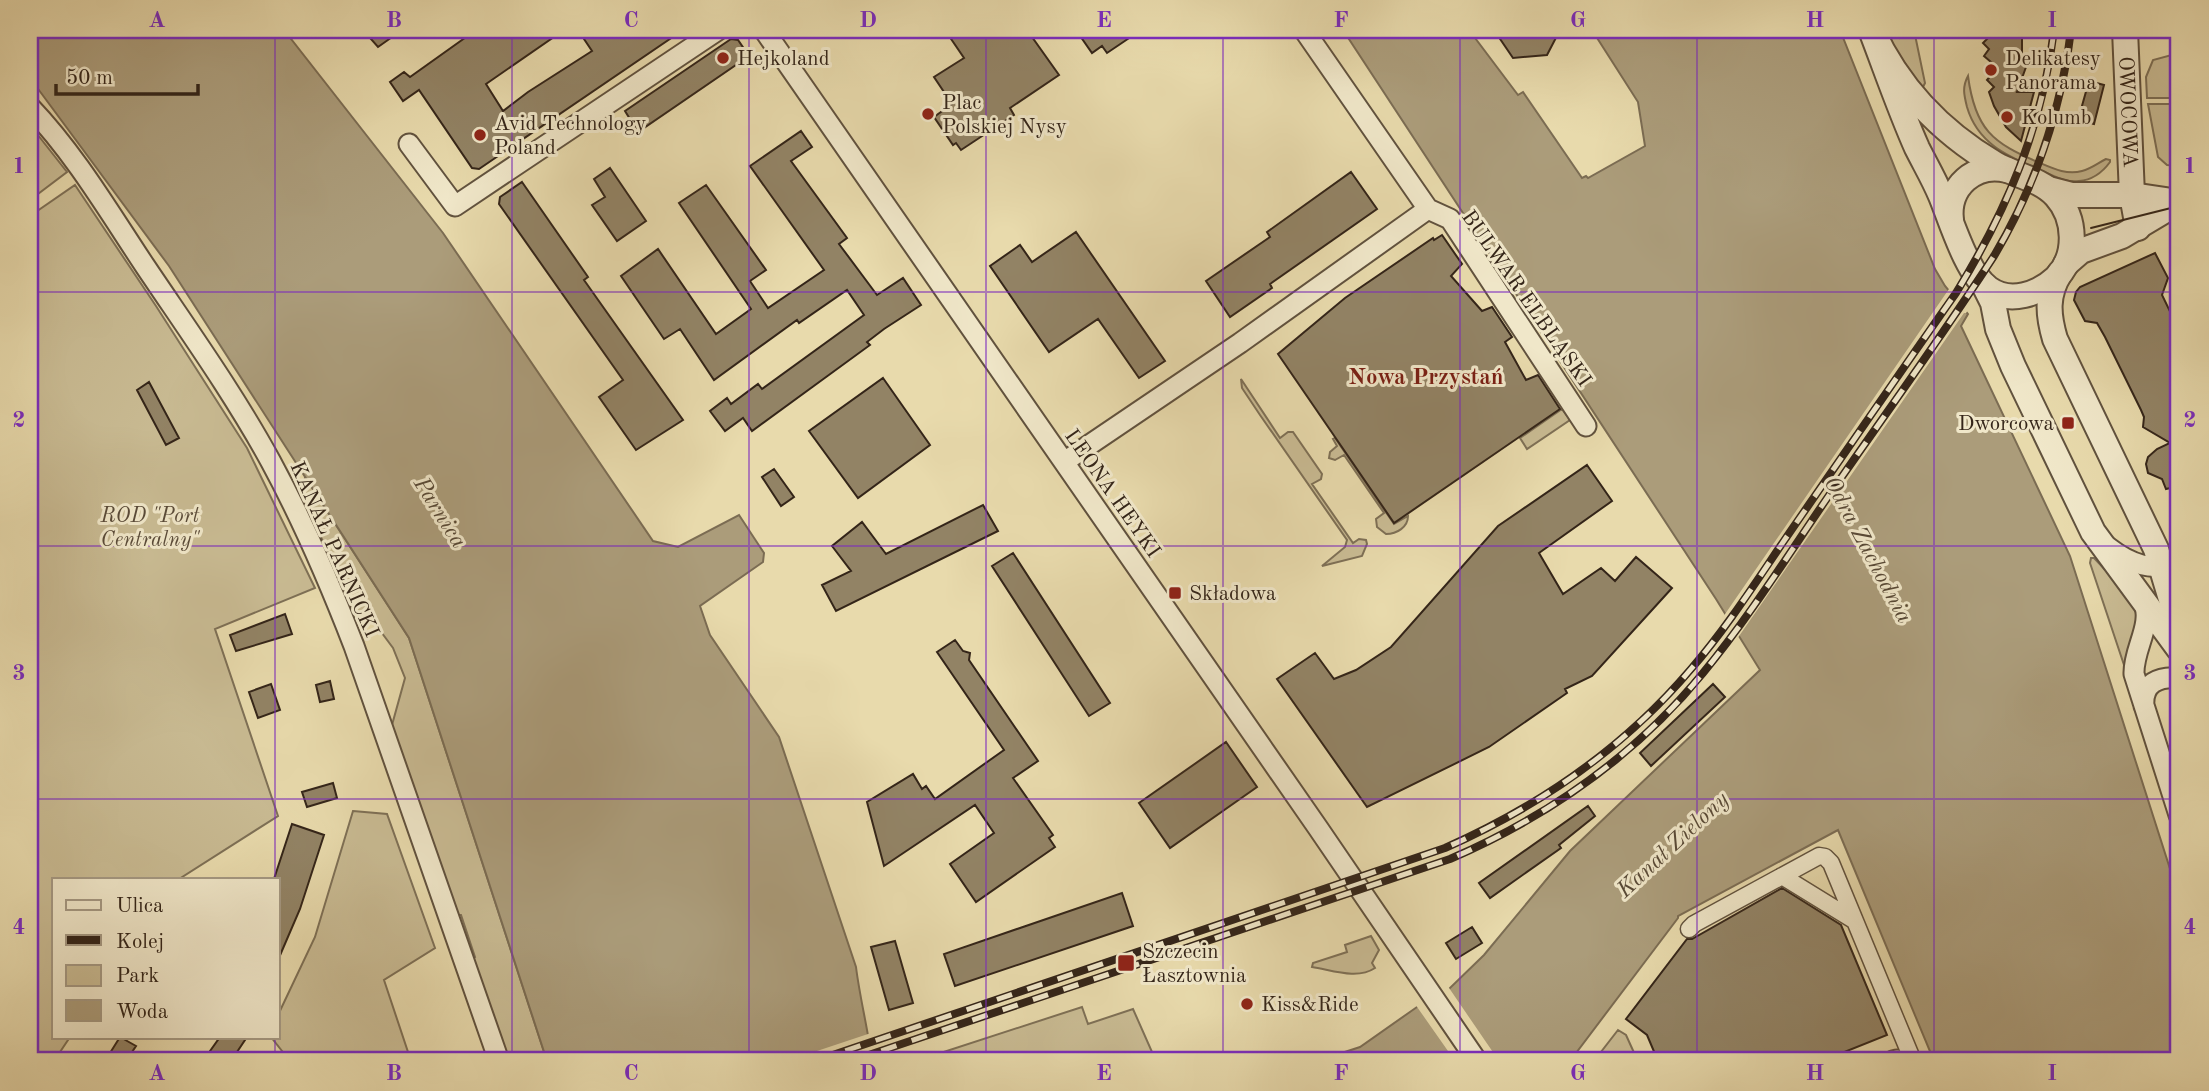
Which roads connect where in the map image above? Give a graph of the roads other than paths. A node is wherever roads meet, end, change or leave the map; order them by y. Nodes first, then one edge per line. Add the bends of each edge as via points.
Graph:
1 (718, 30) edge
2 (764, 30) edge
3 (1304, 30) edge
4 (1871, 30) edge
5 (2125, 30) edge
6 (30, 107) edge
7 (409, 144) dead end
8 (2003, 168) junction
9 (2049, 189) junction
10 (2132, 195) junction
11 (2179, 202) edge
12 (1428, 209) junction
13 (1951, 222) junction
14 (2138, 228) junction
15 (2063, 268) junction
16 (1983, 285) junction
17 (1586, 426) dead end
18 (1064, 462) junction
19 (2093, 532) junction
20 (2171, 564) edge
21 (2143, 598) junction
22 (2179, 626) edge
23 (2179, 649) edge
24 (2179, 678) edge
25 (2144, 707) junction
26 (2179, 815) edge
27 (1782, 876) junction
28 (1855, 921) junction
29 (1689, 929) dead end
30 (499, 1061) edge
31 (1477, 1061) edge
32 (1901, 1061) edge

1 - 7 street via 455,206
2 - 18 street, LEONA HEYKI
3 - 12 street, BULWAR ELBLĄSKI
4 - 8 street via 1890,64 1924,107 1958,139
4 - 13 street
5 - 10 street, OWOCOWA
6 - 30 street, KANAŁ PARNICKI via 71,157 176,313 245,418 286,492 354,646
8 - 9 street
8 - 13 street via 1966,179 1952,200
9 - 10 street via 2076,196
9 - 15 street via 2061,203 2072,232 2071,252
10 - 11 street
10 - 14 street, OWOCOWA
11 - 14 street
12 - 17 street, BULWAR ELBLĄSKI via 1450,219
12 - 18 street
13 - 16 street
14 - 15 street via 2090,247
15 - 16 street via 2039,289 2018,297
15 - 20 street via 2049,303 2055,339
16 - 19 street via 2009,359
18 - 31 street, LEONA HEYKI
19 - 20 street via 2131,562 2149,567
19 - 21 street
20 - 22 street
21 - 23 street
21 - 25 street via 2147,620 2133,668
24 - 25 street via 2150,684
25 - 26 street
27 - 28 street
27 - 28 street via 1825,857
27 - 29 street
28 - 32 street

